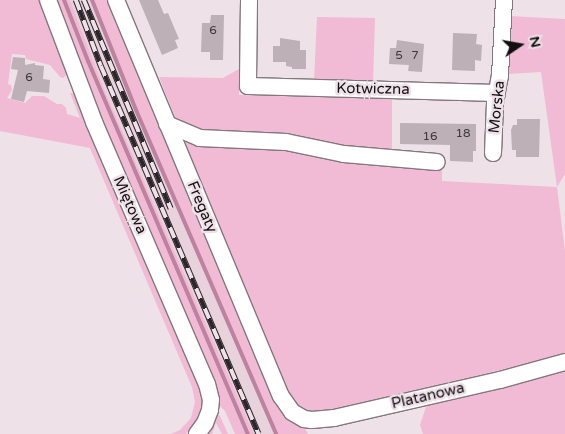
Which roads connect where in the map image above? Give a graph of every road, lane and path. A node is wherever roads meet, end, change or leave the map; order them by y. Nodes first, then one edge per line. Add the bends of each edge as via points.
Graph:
1 (48, 0) edge
2 (116, 0) edge
3 (249, 0) edge
4 (504, 0) edge
5 (498, 92) junction
6 (167, 124) junction
7 (494, 154) dead end
8 (437, 162) dead end
9 (565, 362) edge
10 (292, 412) joint
11 (197, 434) edge

1 - 11 street, Miętowa via 94,122 207,384 210,410 206,423
2 - 6 street, Fregaty
3 - 5 street, Kotwiczna via 248,86
4 - 5 street, Morska
5 - 7 street, Morska
6 - 8 street via 200,138 286,142 344,154
6 - 10 street, Fregaty via 281,396
9 - 10 street, Platanowa via 334,418 304,419

